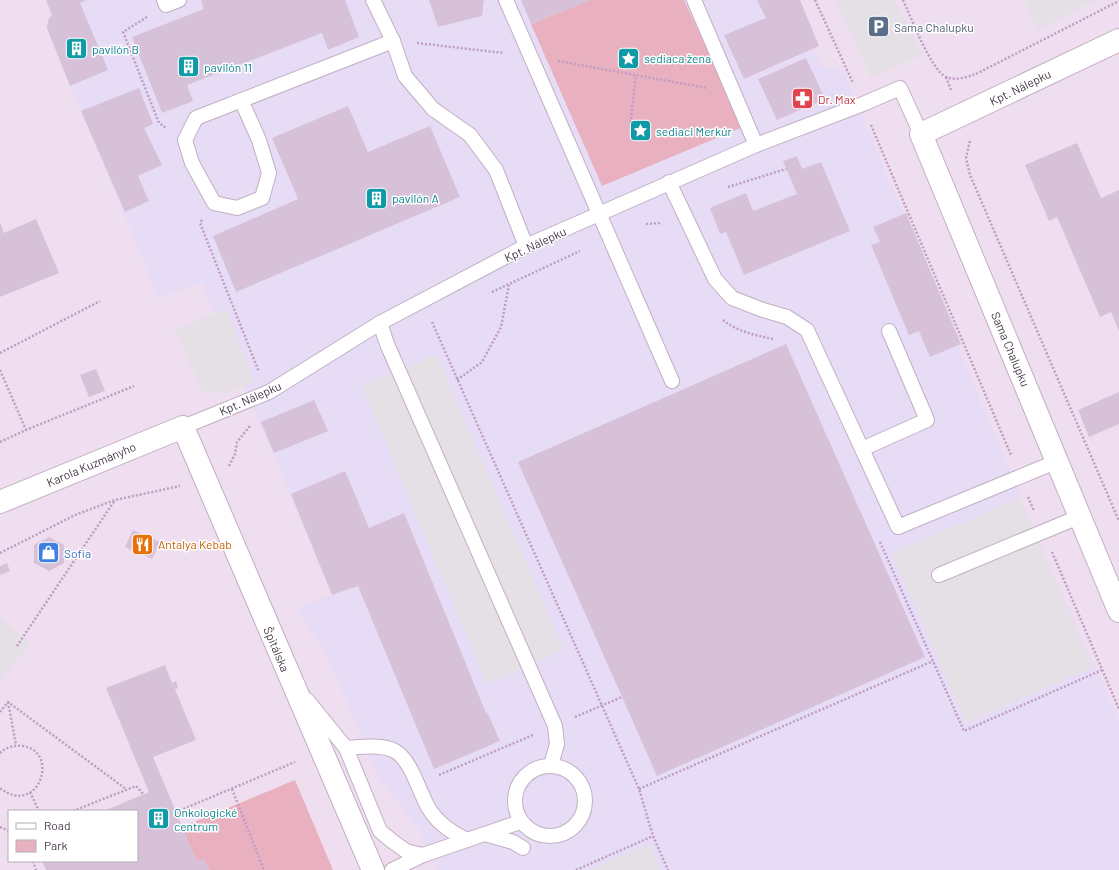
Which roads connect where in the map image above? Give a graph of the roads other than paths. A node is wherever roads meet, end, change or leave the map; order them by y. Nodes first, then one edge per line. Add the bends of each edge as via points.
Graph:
1 (373, 0) edge
2 (506, 0) edge
3 (694, 0) edge
4 (1119, 40) edge
5 (392, 41) junction
6 (900, 88) joint
7 (241, 100) junction
8 (921, 134) junction
9 (756, 144) junction
10 (669, 182) junction
11 (600, 214) junction
12 (526, 246) junction
13 (380, 323) junction
14 (889, 331) dead end
15 (672, 381) dead end
16 (183, 427) junction
17 (862, 449) junction
18 (1058, 461) junction
19 (0, 502) edge
20 (1081, 516) junction
21 (939, 575) dead end
22 (1119, 612) edge
23 (291, 682) junction
24 (346, 748) junction
25 (551, 765) junction
26 (520, 822) junction
27 (485, 834) junction
28 (467, 840) junction
29 (523, 848) dead end
30 (423, 855) junction
31 (374, 870) edge
32 (392, 870) edge
33 (415, 870) edge

1 - 5 lane
2 - 11 lane
3 - 9 lane
4 - 8 street, Kpt. Nálepku
5 - 7 lane
5 - 12 lane via 405,76 433,109 470,135 496,170
6 - 8 lane, Sama Chalupku
6 - 9 lane, Kpt. Nálepku
7 - 7 lane via 259,140 269,173 262,198 237,208 214,203 192,163 185,140 196,118
8 - 18 street, Sama Chalupku
9 - 10 lane, Kpt. Nálepku
10 - 11 lane, Kpt. Nálepku
10 - 17 lane via 715,279 732,298 787,317 807,330
11 - 12 lane, Kpt. Nálepku
11 - 15 lane
12 - 13 lane, Kpt. Nálepku
13 - 16 lane, Kpt. Nálepku via 269,392
13 - 25 lane via 554,726 557,744
14 - 17 lane via 927,420
16 - 19 street, Karola Kuzmányho
16 - 23 street, Špitálska
17 - 18 lane via 898,527
18 - 20 street, Sama Chalupku
20 - 21 lane
20 - 22 street, Sama Chalupku
23 - 24 lane
23 - 31 street, Špitálska
24 - 28 lane via 387,748 396,751 408,764 428,807 438,821 451,832
24 - 30 lane via 380,830 406,851
25 - 26 lane via 536,768 523,778 515,791 515,807
25 - 26 lane via 570,771 583,786 586,799 583,817 571,830 553,837 535,834
26 - 27 lane
27 - 28 lane
27 - 29 lane via 513,842
28 - 30 lane
30 - 32 lane
30 - 33 lane

